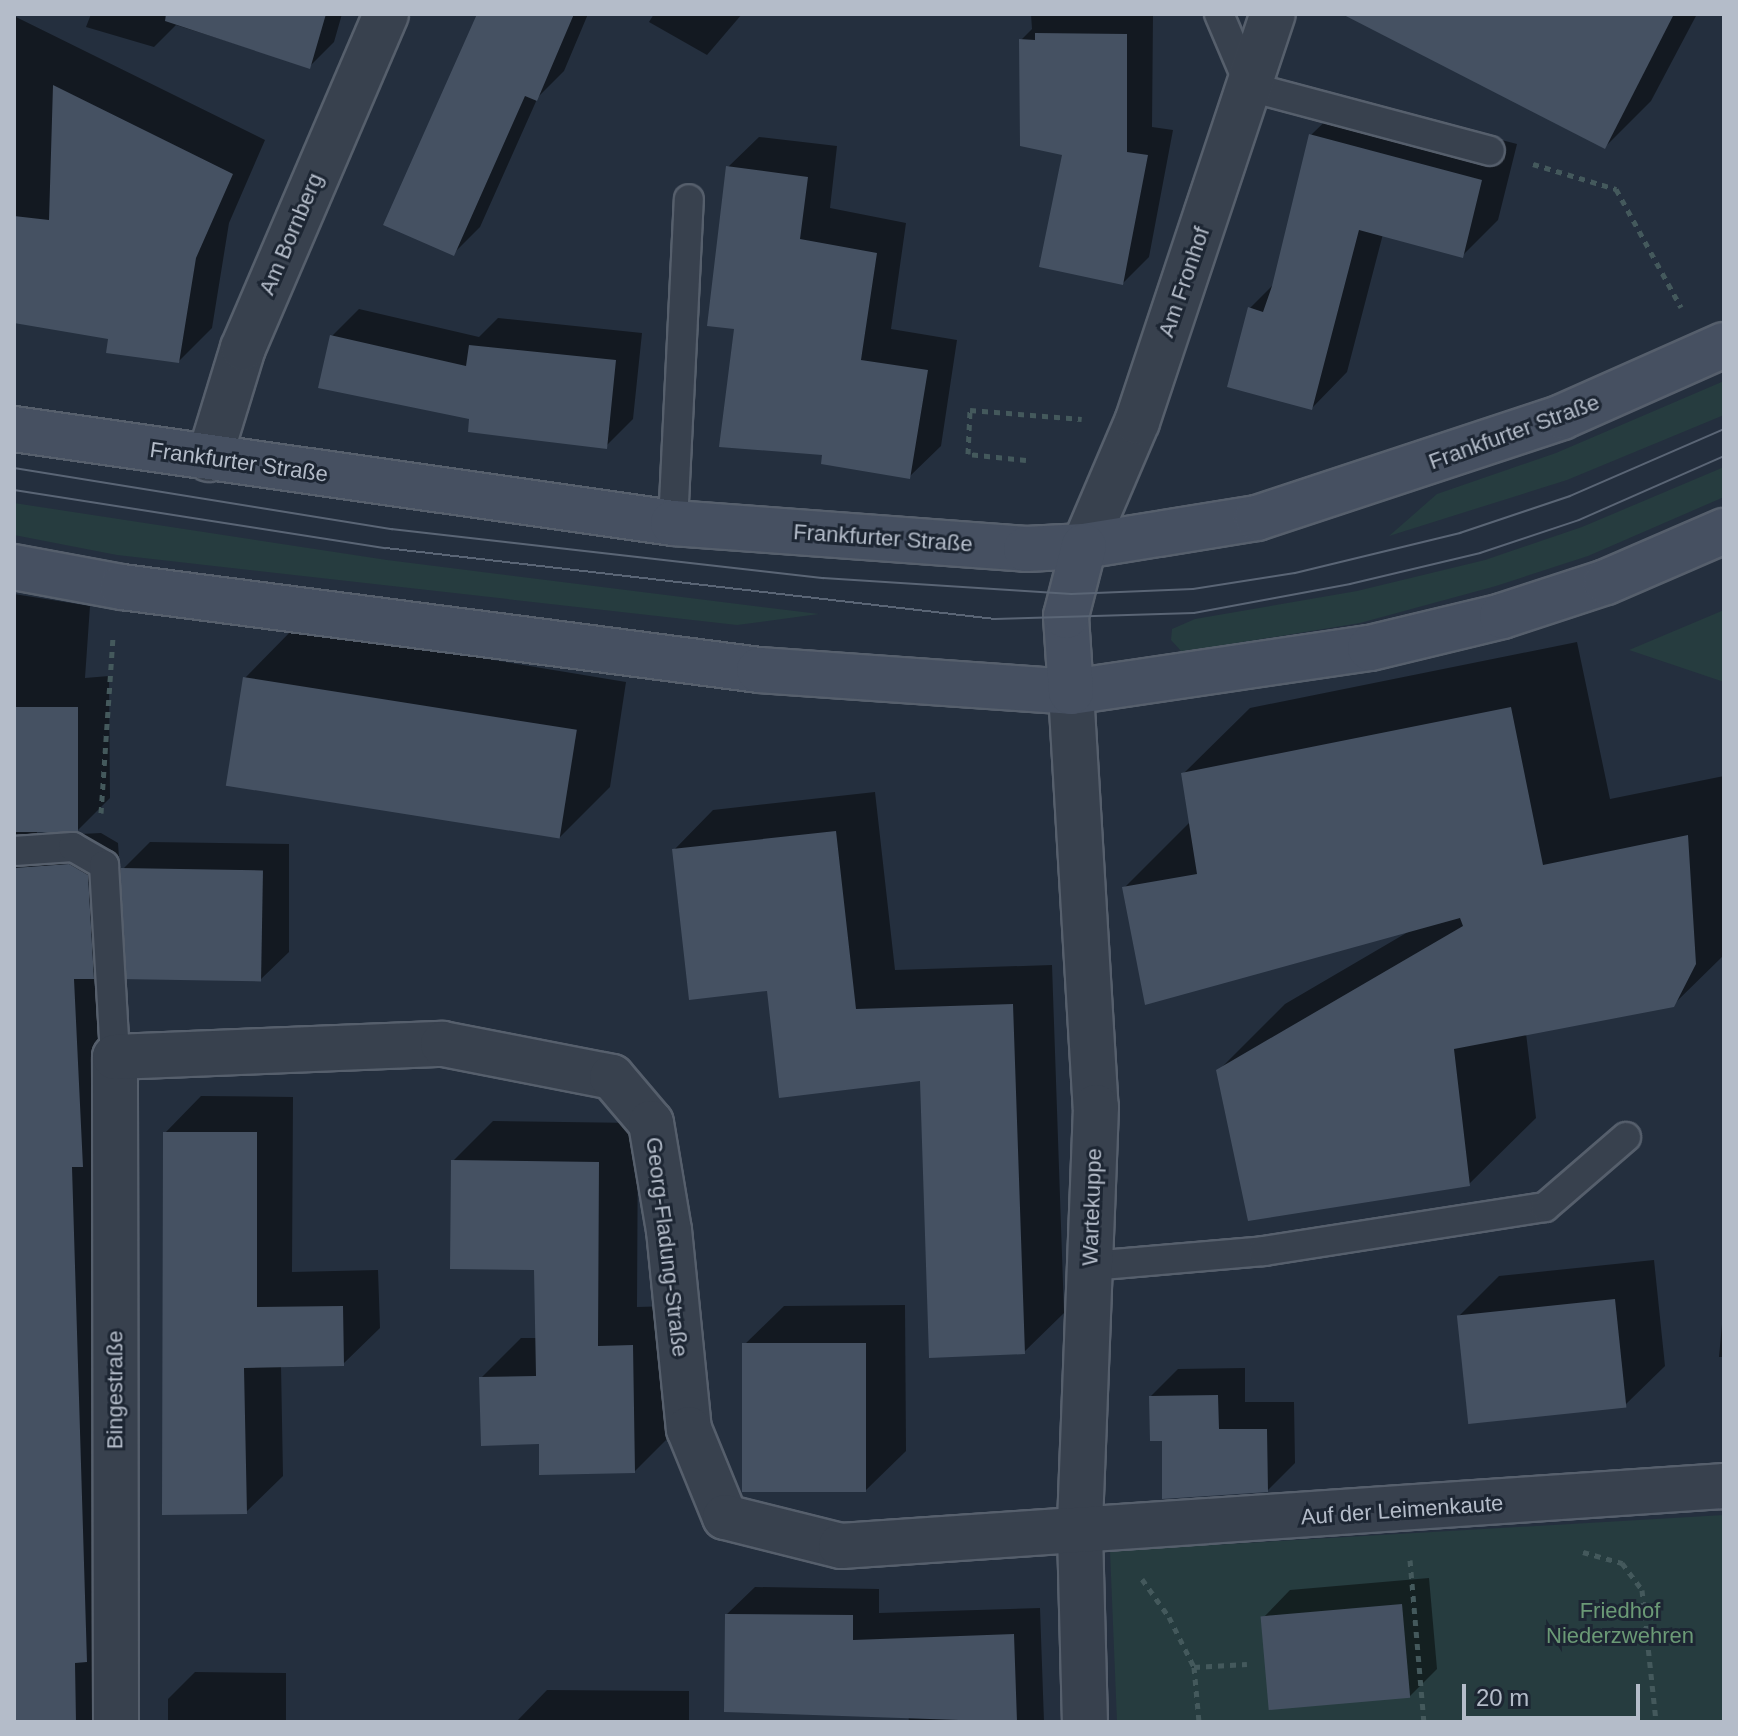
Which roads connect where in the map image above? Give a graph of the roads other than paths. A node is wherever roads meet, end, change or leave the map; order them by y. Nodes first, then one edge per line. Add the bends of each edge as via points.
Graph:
1 (386, 14) edge
2 (1219, 14) edge
3 (1273, 14) edge
4 (1250, 87) junction
5 (1490, 151) road end
6 (689, 199) dead end
7 (1716, 349) edge
8 (14, 429) edge
9 (209, 459) junction
10 (673, 523) junction
11 (1724, 531) edge
12 (1084, 546) junction
13 (14, 567) edge
14 (1071, 692) junction
15 (14, 851) edge
16 (115, 1057) junction
17 (1626, 1137) dead end
18 (1090, 1266) junction
19 (1724, 1486) edge
20 (1080, 1533) junction
21 (116, 1722) edge
22 (1085, 1722) edge

1 - 9 street, Am Bornberg via 243,348
2 - 4 lane
3 - 4 street, Am Fronhof
4 - 5 lane
4 - 12 street, Am Fronhof via 1137,422
6 - 10 lane
7 - 12 main road, Frankfurter Straße via 1562,417 1257,518
8 - 9 main road, Frankfurter Straße
9 - 10 main road, Frankfurter Straße
10 - 12 main road, Frankfurter Straße via 1026,549
11 - 14 main road via 1606,582 1487,620 1370,648
12 - 14 main road via 1066,616
13 - 14 main road via 122,587 759,670
14 - 18 street, Wartekuppe via 1096,1107
15 - 16 lane via 73,847 104,865
16 - 20 street, Georg-Fladung-Straße via 443,1044 612,1077 651,1123 669,1230 689,1429 725,1517 841,1546
16 - 21 street, Bingestraße
17 - 18 lane via 1545,1207 1264,1251
18 - 20 street, Wartekuppe
19 - 20 street, Auf der Leimenkaute
20 - 22 street, Wartekuppe

